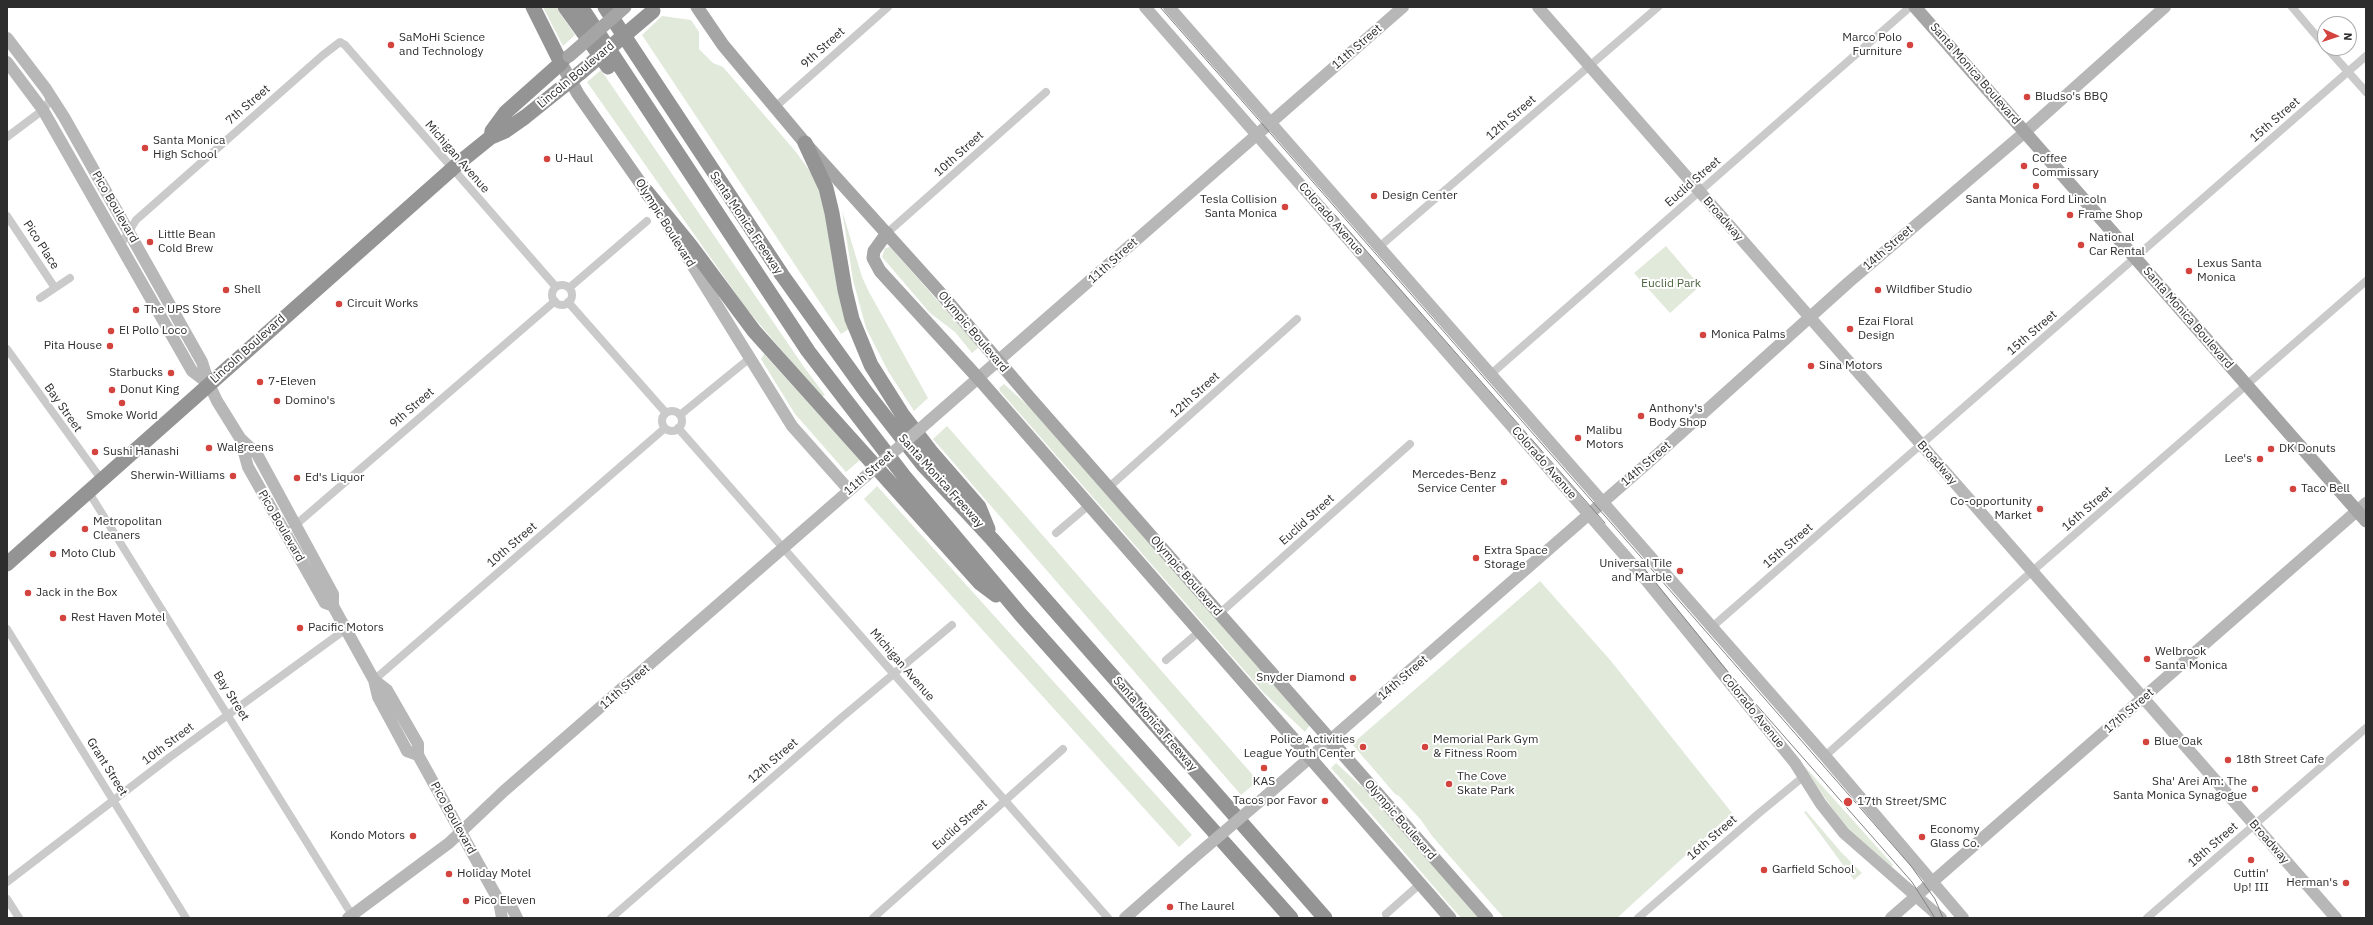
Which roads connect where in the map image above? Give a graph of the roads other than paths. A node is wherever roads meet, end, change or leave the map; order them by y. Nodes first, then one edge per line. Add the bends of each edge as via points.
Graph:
1 (534, 7) edge
2 (565, 7) edge
3 (581, 7) edge
4 (605, 7) edge
5 (625, 7) edge
6 (697, 7) edge
7 (888, 7) edge
8 (1145, 7) edge
9 (1169, 7) edge
10 (1403, 7) edge
11 (1538, 7) edge
12 (1658, 7) edge
13 (1910, 7) edge
14 (1915, 7) edge
15 (2165, 7) edge
16 (2292, 7) edge
17 (655, 9) edge
18 (2317, 37) edge
19 (7, 38) edge
20 (340, 42) joint
21 (2334, 56) edge
22 (2366, 56) edge
23 (565, 59) junction
24 (7, 62) edge
25 (1589, 66) junction
26 (2348, 72) junction
27 (575, 77) junction
28 (1046, 92) dead end
29 (2366, 92) edge
30 (49, 93) junction
31 (774, 108) junction
32 (43, 110) junction
33 (1271, 123) junction
34 (2025, 132) junction
35 (1257, 135) junction
36 (7, 137) edge
37 (491, 137) junction
38 (805, 143) junction
39 (680, 159) junction
40 (452, 170) junction
41 (646, 191) junction
42 (1700, 192) junction
43 (7, 216) edge
44 (647, 221) dead end
45 (132, 225) junction
46 (888, 233) junction
47 (120, 246) junction
48 (1379, 247) junction
49 (2135, 258) junction
50 (70, 278) dead end
51 (2366, 280) edge
52 (556, 287) junction
53 (55, 288) junction
54 (569, 288) junction
55 (40, 298) dead end
56 (555, 301) junction
57 (568, 302) junction
58 (1297, 319) dead end
59 (1809, 319) junction
60 (7, 349) edge
61 (750, 358) junction
62 (998, 362) junction
63 (1490, 374) junction
64 (979, 379) junction
65 (209, 384) junction
66 (2247, 385) junction
67 (666, 413) junction
68 (680, 416) junction
69 (665, 428) junction
70 (678, 428) junction
71 (240, 438) junction
72 (1410, 444) dead end
73 (1922, 445) junction
74 (101, 479) junction
75 (1108, 488) junction
76 (849, 490) junction
77 (88, 491) junction
78 (1602, 502) junction
79 (1089, 505) junction
80 (2362, 507) edge
81 (1589, 514) junction
82 (2366, 521) edge
83 (296, 525) junction
84 (286, 533) junction
85 (1056, 533) dead end
86 (992, 539) junction
87 (783, 548) junction
88 (7, 564) edge
89 (2032, 572) junction
90 (333, 606) junction
91 (1219, 614) junction
92 (1021, 615) junction
93 (952, 625) dead end
94 (1712, 627) junction
95 (7, 629) edge
96 (346, 629) junction
97 (1200, 631) junction
98 (1166, 660) dead end
99 (894, 674) junction
100 (374, 680) junction
101 (2144, 699) junction
102 (228, 714) junction
103 (2366, 728) edge
104 (1330, 741) junction
105 (1063, 750) dead end
106 (1825, 756) junction
107 (1309, 758) junction
108 (1803, 777) junction
109 (114, 801) junction
110 (1005, 801) junction
111 (2254, 825) junction
112 (462, 832) junction
113 (7, 882) edge
114 (1934, 883) junction
115 (1420, 884) junction
116 (1916, 897) junction
117 (7, 899) edge
118 (499, 901) junction
119 (1386, 914) dead end
120 (350, 916) edge
121 (19, 918) edge
122 (186, 918) edge
123 (502, 918) edge
124 (517, 918) edge
125 (611, 918) edge
126 (873, 918) edge
127 (1108, 918) edge
128 (1125, 918) edge
129 (1291, 918) edge
130 (1325, 918) edge
131 (1450, 918) edge
132 (1487, 918) edge
133 (1638, 918) edge
134 (1891, 918) edge
135 (1941, 918) edge
136 (1963, 918) edge
137 (2147, 918) edge
138 (2336, 918) edge

1 - 23 highway, Olympic Boulevard
2 - 39 highway
3 - 39 highway, Santa Monica Freeway
4 - 86 highway, Santa Monica Freeway via 777,269 866,392 923,465
5 - 23 main road, Lincoln Boulevard, bridge
6 - 31 main road, Olympic Boulevard via 723,45
7 - 31 street, 9th Street
8 - 35 main road, Colorado Avenue
9 - 33 main road, Colorado Avenue
10 - 33 main road, 11th Street
11 - 25 main road, Broadway
12 - 25 street, 12th Street
13 - 42 street, Euclid Street
14 - 34 main road, Santa Monica Boulevard
15 - 34 main road, 14th Street
16 - 18 street
17 - 27 highway, Lincoln Boulevard, bridge
19 - 30 main road, Pico Boulevard
20 - 40 street, Michigan Avenue
20 - 45 street, 7th Street
21 - 26 street
22 - 26 street, 15th Street
23 - 27 main road, Olympic Boulevard
23 - 37 highway, Lincoln Boulevard via 506,112 492,131
24 - 32 main road, Pico Boulevard
25 - 42 main road, Broadway
25 - 48 street, 12th Street
26 - 29 street
26 - 49 street, 15th Street
27 - 37 highway, Lincoln Boulevard via 514,124
27 - 41 main road, Olympic Boulevard
28 - 46 street, 10th Street
30 - 32 street via 49,102
30 - 45 main road, Pico Boulevard via 122,218
31 - 38 main road, Olympic Boulevard
32 - 36 street
32 - 47 main road, Pico Boulevard
33 - 35 main road, 11th Street
33 - 48 main road, Colorado Avenue
34 - 49 main road, Santa Monica Boulevard
34 - 59 main road, 14th Street
35 - 62 main road, 11th Street
35 - 81 main road, Colorado Avenue
37 - 40 highway, Lincoln Boulevard
38 - 46 main road, Olympic Boulevard
38 - 86 highway via 826,188 844,290 852,320 871,365 915,431 979,507
39 - 92 highway, Santa Monica Freeway via 808,351 904,476
40 - 52 street, Michigan Avenue
40 - 65 highway, Lincoln Boulevard
41 - 61 main road, Olympic Boulevard
41 - 92 highway via 754,331 822,408 980,583
42 - 59 main road, Broadway
42 - 63 street, Euclid Street
43 - 53 street, Pico Place
44 - 54 street
45 - 47 street, 7th Street
45 - 65 main road, Pico Boulevard via 202,362
46 - 62 main road, Olympic Boulevard
46 - 64 main road via 874,251 873,258 880,271
47 - 65 main road, Pico Boulevard via 192,371
48 - 63 main road, Colorado Avenue
49 - 66 main road, Santa Monica Boulevard
49 - 73 street, 15th Street
50 - 53 street
51 - 66 street, 16th Street
52 - 54 street via 561,285
52 - 56 street via 552,295
53 - 55 street
54 - 57 street via 571,297
56 - 57 street via 560,304
56 - 83 street, 9th Street
57 - 67 street
58 - 75 street, 12th Street
59 - 73 main road, Broadway
59 - 78 main road, 14th Street
60 - 74 street, Bay Street
61 - 68 street
61 - 76 main road, Olympic Boulevard via 792,426
62 - 64 main road, 11th Street
62 - 75 main road, Olympic Boulevard
63 - 78 main road, Colorado Avenue
64 - 76 main road, 11th Street, bridge
64 - 79 main road
65 - 71 main road, Pico Boulevard
65 - 74 highway, Lincoln Boulevard
66 - 80 main road, Santa Monica Boulevard
66 - 89 street, 16th Street
67 - 68 street via 674,411
67 - 69 street via 662,421
68 - 70 street via 681,423
69 - 70 street
69 - 100 street, 10th Street
70 - 87 street, Michigan Avenue
71 - 83 main road, Pico Boulevard via 257,454
71 - 84 main road, Pico Boulevard via 248,467
72 - 91 street, Euclid Street
73 - 89 main road, Broadway
73 - 94 street, 15th Street
74 - 77 highway, Lincoln Boulevard
75 - 91 main road, Olympic Boulevard
76 - 87 main road, 11th Street
77 - 88 highway, Lincoln Boulevard
77 - 102 street, Bay Street
78 - 81 main road, 14th Street
78 - 94 main road, Colorado Avenue
79 - 85 street
79 - 97 main road
80 - 82 main road, Santa Monica Boulevard
80 - 101 main road, 17th Street
81 - 104 main road, 14th Street
81 - 108 main road, Colorado Avenue via 1762,722
83 - 84 street, 9th Street
83 - 90 main road, Pico Boulevard via 333,594
84 - 90 main road, Pico Boulevard via 325,603
86 - 130 highway, Santa Monica Freeway
87 - 99 street, Michigan Avenue
87 - 112 main road, 11th Street via 507,788
89 - 101 main road, Broadway
89 - 106 street, 16th Street
90 - 96 main road, Pico Boulevard
91 - 104 main road, Olympic Boulevard
92 - 129 highway, Santa Monica Freeway
93 - 99 street, 12th Street
94 - 106 main road, Colorado Avenue
95 - 109 street, Grant Street
96 - 100 main road, Pico Boulevard
96 - 102 street, 10th Street
97 - 98 street
97 - 107 main road
99 - 110 street, Michigan Avenue
99 - 125 street, 12th Street
100 - 112 main road, Pico Boulevard via 387,690 418,744 418,755
101 - 111 main road, Broadway
101 - 114 main road, 17th Street
102 - 109 street, 10th Street
102 - 120 street, Bay Street
103 - 111 street, 18th Street
104 - 107 main road, 14th Street
104 - 132 main road, Olympic Boulevard
105 - 110 street, Euclid Street
106 - 114 main road, Colorado Avenue
107 - 115 main road
107 - 128 main road, 14th Street, bridge
108 - 116 main road, Colorado Avenue via 1844,833
108 - 133 street, 16th Street
109 - 113 street, 10th Street
109 - 122 street, Grant Street
110 - 126 street, Euclid Street
110 - 127 street, Michigan Avenue
111 - 137 street, 18th Street
111 - 138 main road, Broadway
112 - 118 main road, Pico Boulevard
112 - 120 main road, 11th Street
114 - 116 main road, 17th Street
114 - 136 main road, Colorado Avenue
115 - 119 street
115 - 131 main road
116 - 134 main road, 17th Street
116 - 135 main road, Colorado Avenue
117 - 121 street
118 - 123 main road, Pico Boulevard
118 - 124 main road, Pico Boulevard via 512,908

